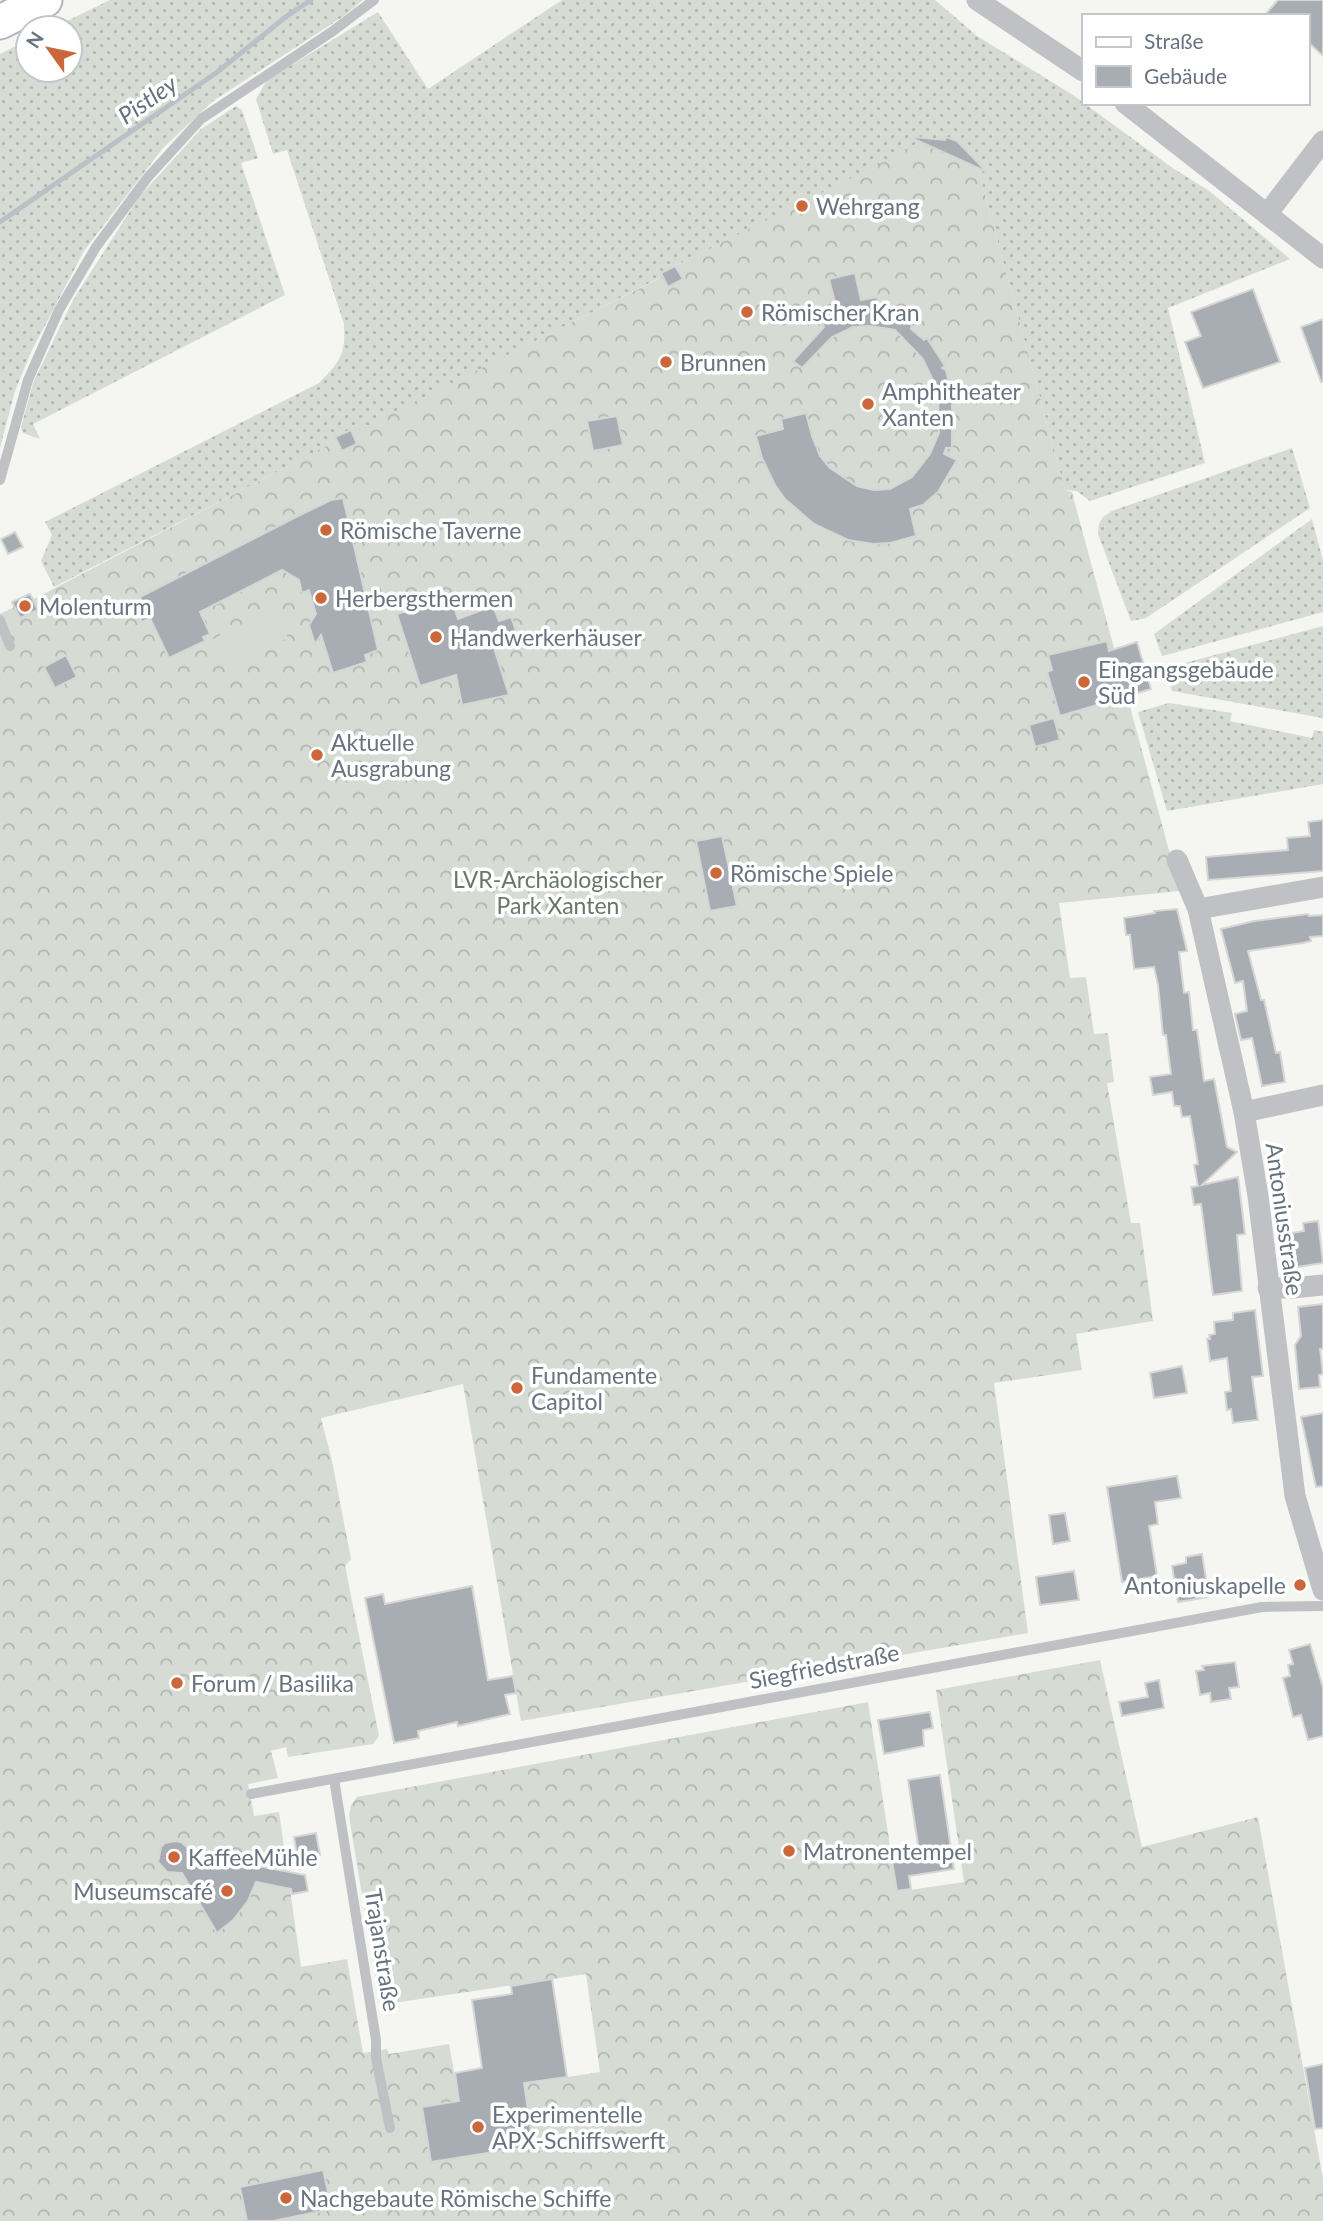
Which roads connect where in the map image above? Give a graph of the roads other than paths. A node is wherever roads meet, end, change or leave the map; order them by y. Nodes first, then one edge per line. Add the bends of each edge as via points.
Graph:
1 (45, 0) edge
2 (374, 0) edge
3 (977, 0) edge
4 (0, 22) edge
5 (1082, 70) edge
6 (1128, 105) edge
7 (1323, 141) edge
8 (1267, 214) junction
9 (1323, 258) edge
10 (0, 480) edge
11 (0, 620) edge
12 (10, 646) dead end
13 (1177, 860) dead end
14 (1323, 887) edge
15 (1198, 909) junction
16 (1323, 1095) edge
17 (1244, 1112) junction
18 (1323, 1285) edge
19 (1268, 1288) junction
20 (1323, 1590) edge
21 (1323, 1606) edge
22 (334, 1779) junction
23 (251, 1794) dead end
24 (390, 2128) dead end

1 - 4 main road
2 - 10 lane via 201,118 148,177 103,237 60,310 28,380
3 - 5 street
6 - 8 street
7 - 8 street
8 - 9 street
11 - 12 lane
13 - 15 street, Antoniusstraße
14 - 15 street
15 - 17 street, Antoniusstraße
16 - 17 street
17 - 19 street, Antoniusstraße
18 - 19 street
19 - 20 street, Antoniusstraße via 1295,1496
21 - 22 lane, Siegfriedstraße via 1262,1607
22 - 23 lane, Siegfriedstraße
22 - 24 lane, Trajanstraße

